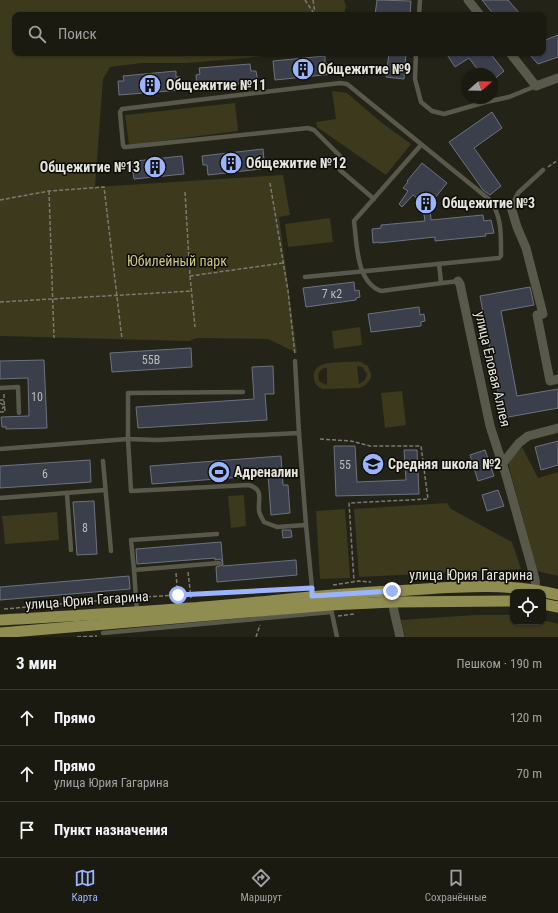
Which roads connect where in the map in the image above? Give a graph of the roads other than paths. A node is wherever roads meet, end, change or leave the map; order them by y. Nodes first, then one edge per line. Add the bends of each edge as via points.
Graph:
1 (420, 0) edge
2 (468, 0) edge
3 (419, 12) edge
4 (478, 12) edge
5 (416, 56) edge
6 (512, 56) edge
7 (558, 78) edge
8 (536, 86) junction
9 (421, 145) junction
10 (341, 158) dead end
11 (340, 170) dead end
12 (543, 170) road end
13 (374, 199) junction
14 (511, 207) joint
15 (439, 264) junction
16 (362, 272) junction
17 (305, 277) dead end
18 (458, 281) joint
19 (441, 282) junction
20 (295, 361) road end
21 (558, 379) edge
22 (2, 388) edge
23 (243, 392) dead end
24 (19, 413) dead end
25 (558, 428) edge
26 (299, 433) junction
27 (128, 439) junction
28 (0, 449) edge
29 (103, 461) dead end
30 (503, 463) junction
31 (105, 490) junction
32 (67, 494) junction
33 (0, 498) edge
34 (306, 526) junction
35 (217, 534) dead end
36 (71, 550) dead end
37 (111, 551) dead end
38 (219, 563) dead end
39 (134, 570) junction
40 (520, 589) edge
41 (536, 589) edge
42 (392, 591) junction
43 (546, 593) edge
44 (558, 595) edge
45 (312, 596) junction
46 (510, 600) edge
47 (393, 602) junction
48 (546, 605) edge
49 (558, 607) edge
50 (331, 609) junction
51 (137, 612) junction
52 (0, 620) edge
53 (103, 632) edge
54 (0, 633) edge
55 (337, 637) edge
56 (400, 637) edge

1 - 3 lane
2 - 4 street
5 - 8 lane via 415,79 421,102 432,111 444,114 509,97
6 - 8 street
7 - 8 street
9 - 10 lane via 353,88 340,83 122,109 120,112 123,144 126,148 308,128 314,130
9 - 13 lane
9 - 15 lane via 490,200 496,208 501,228 499,258
11 - 13 lane
12 - 14 lane via 518,193
13 - 16 lane via 354,221
14 - 21 street via 526,248 543,314 537,315 550,381
15 - 16 lane
15 - 19 lane
16 - 17 lane
16 - 19 lane via 373,288 381,291
18 - 19 lane
18 - 30 street, улица Еловая Аллея via 490,426
20 - 26 lane
22 - 24 lane via 18,387
23 - 27 lane via 128,393
25 - 30 street, улица Еловая Аллея via 528,436
26 - 27 lane via 157,440
26 - 34 lane
27 - 28 lane
27 - 34 lane via 131,491 249,485 256,487 259,493 259,512 264,522 277,527
29 - 31 lane
30 - 41 street, улица Еловая Аллея
31 - 32 lane
31 - 37 lane
32 - 33 lane
32 - 36 lane
34 - 45 lane
35 - 39 lane via 131,540
38 - 39 lane
39 - 51 lane
40 - 42 main road, улица Юрия Гагарина via 466,587
42 - 45 main road, улица Юрия Гагарина
42 - 47 street
43 - 44 main road, улица Юрия Гагарина
45 - 51 main road, улица Юрия Гагарина
46 - 47 main road, улица Юрия Гагарина
47 - 50 main road, улица Юрия Гагарина
47 - 56 street
48 - 49 main road
50 - 53 main road, улица Юрия Гагарина
50 - 55 lane
51 - 52 main road, улица Юрия Гагарина
53 - 54 main road, улица Юрия Гагарина

